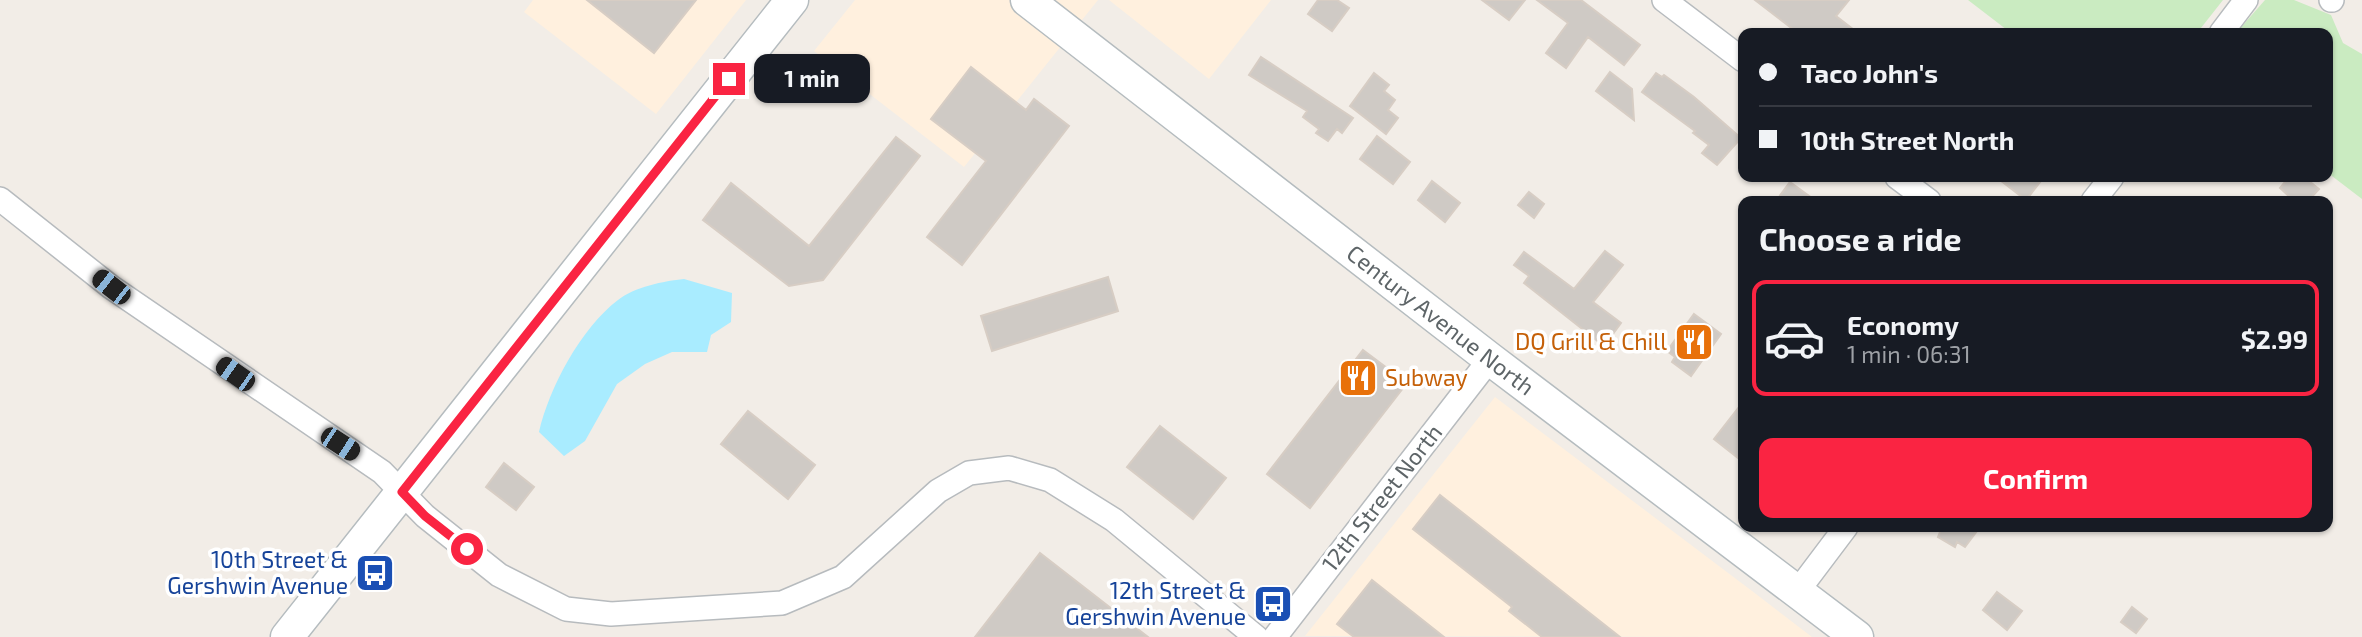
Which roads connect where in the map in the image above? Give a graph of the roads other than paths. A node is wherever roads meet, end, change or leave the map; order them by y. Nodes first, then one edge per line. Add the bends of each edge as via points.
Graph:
1 (792, 0) edge
2 (1027, 0) edge
3 (1664, 0) edge
4 (2246, 0) edge
5 (2225, 28) edge
6 (1738, 56) edge
7 (1904, 182) edge
8 (2108, 182) edge
9 (1922, 196) edge
10 (2097, 196) edge
11 (0, 200) edge
12 (1490, 359) junction
13 (402, 492) junction
14 (1842, 532) edge
15 (1797, 592) junction
16 (287, 637) edge
17 (1256, 637) edge
18 (1275, 637) edge
19 (1857, 637) edge

1 - 13 main road
2 - 12 main road, Century Avenue North
3 - 6 street
4 - 5 street
7 - 9 street
8 - 10 street
11 - 13 street via 111,287 382,472
12 - 15 main road, Century Avenue North
12 - 18 street, 12th Street North
13 - 16 main road
13 - 17 street via 499,575 566,609 611,614 782,603 843,577 938,491 970,473 1009,468 1050,480 1114,520
14 - 15 street
15 - 19 main road, Century Avenue North

